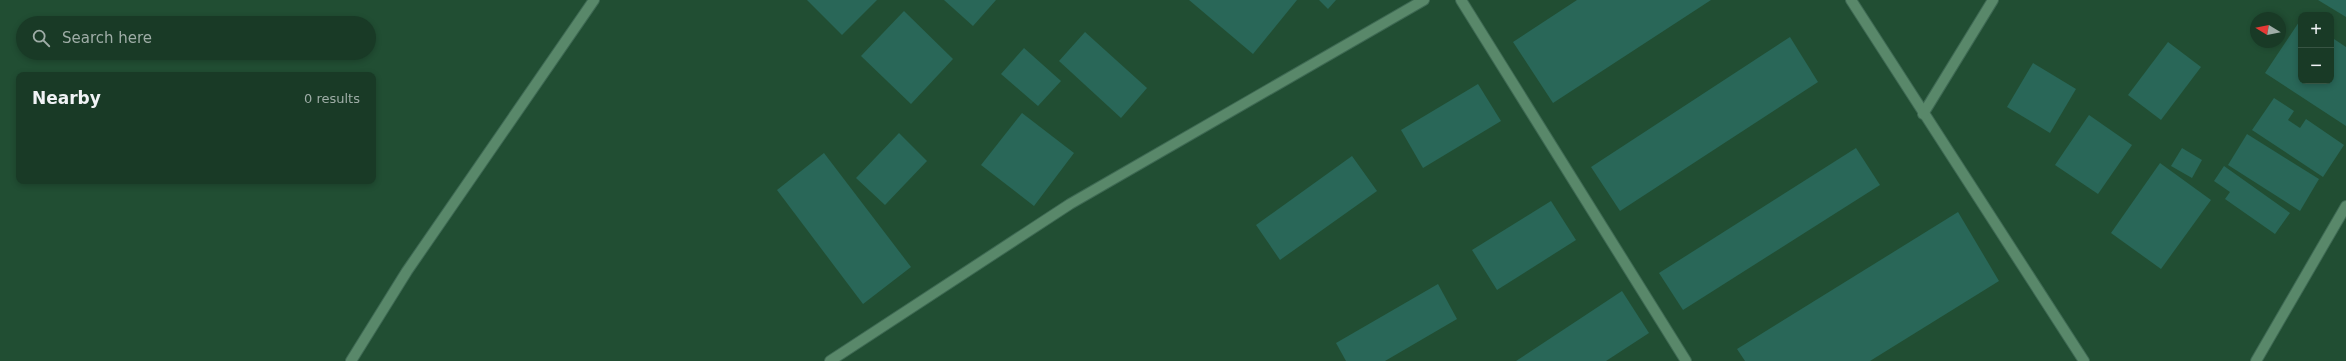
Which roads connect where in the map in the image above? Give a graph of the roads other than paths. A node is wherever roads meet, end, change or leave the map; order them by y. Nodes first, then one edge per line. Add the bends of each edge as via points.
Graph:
1 (594, 0) edge
2 (1424, 0) edge
3 (1461, 0) edge
4 (1851, 0) edge
5 (1992, 0) edge
6 (1923, 114) junction
7 (2346, 206) edge
8 (351, 361) edge
9 (830, 361) edge
10 (1686, 361) edge
11 (2084, 361) edge
12 (2256, 361) edge

1 - 8 street via 407,271
2 - 9 street via 1070,204
3 - 10 street
4 - 6 street
5 - 6 street
6 - 11 street
7 - 12 street

